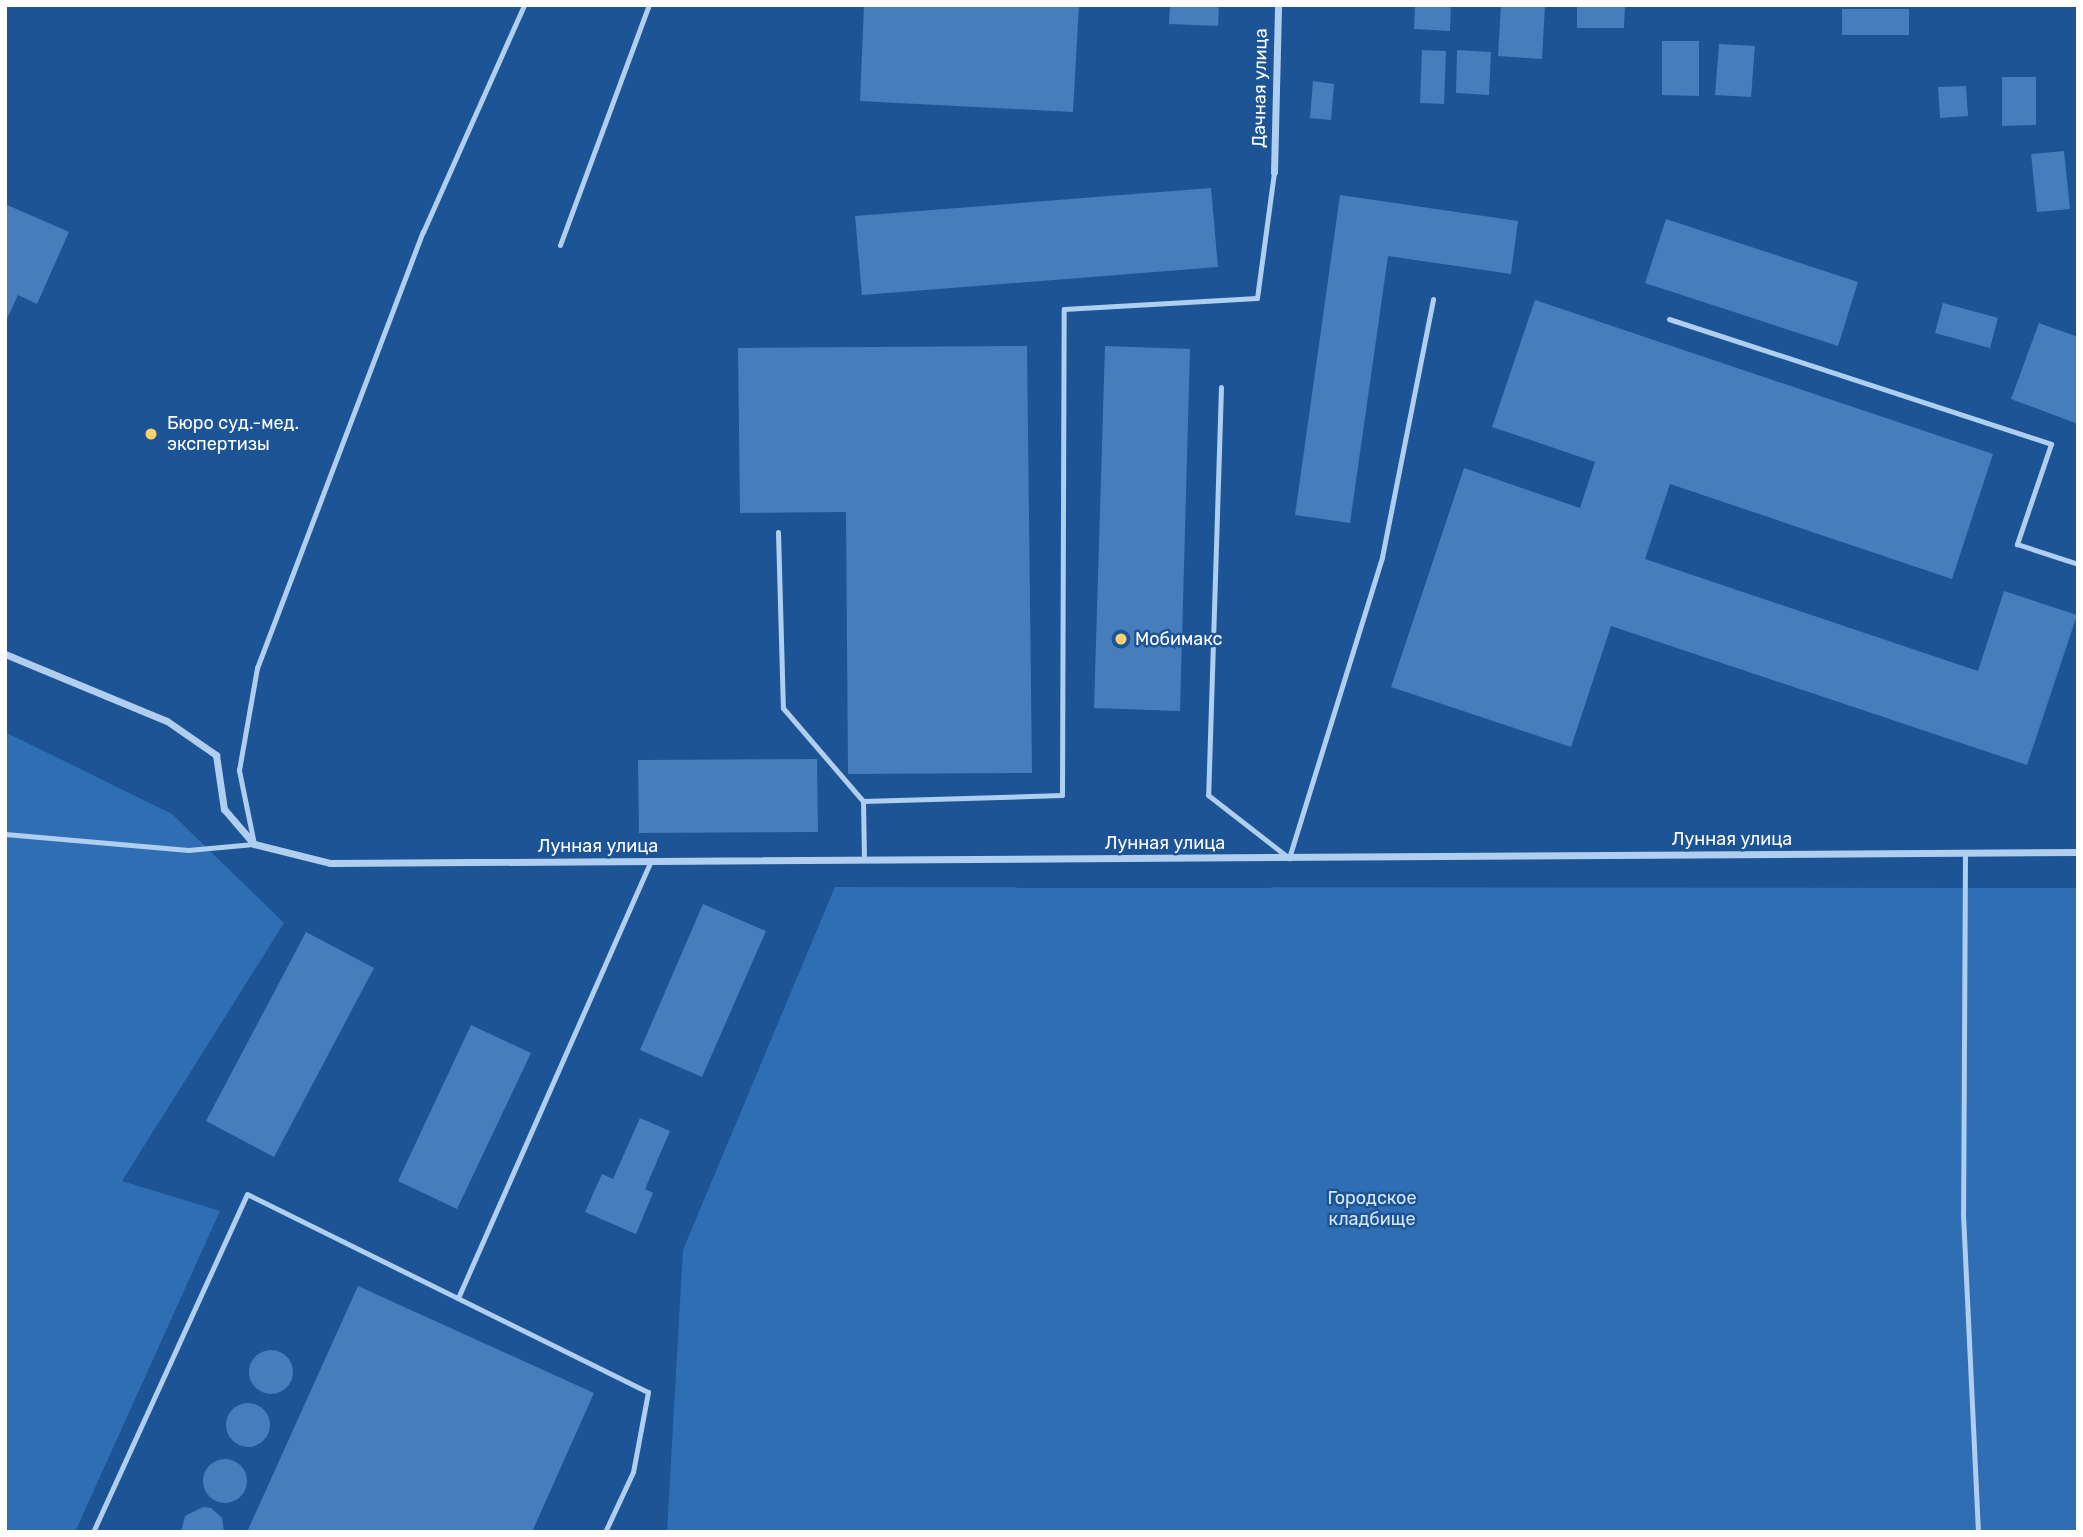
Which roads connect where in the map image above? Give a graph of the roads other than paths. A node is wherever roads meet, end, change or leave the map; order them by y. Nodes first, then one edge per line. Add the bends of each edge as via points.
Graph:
1 (524, 5) edge
2 (649, 5) edge
3 (1278, 5) edge
4 (1274, 172) joint
5 (560, 245) dead end
6 (1433, 299) dead end
7 (1669, 319) dead end
8 (1221, 387) dead end
9 (778, 532) dead end
10 (2078, 564) edge
11 (5, 654) edge
12 (863, 801) junction
13 (5, 834) edge
14 (254, 844) junction
15 (2077, 851) edge
16 (1965, 854) junction
17 (1289, 858) junction
18 (864, 860) junction
19 (651, 862) junction
20 (458, 1298) junction
21 (93, 1532) edge
22 (605, 1532) edge
23 (1978, 1532) edge

1 - 14 lane via 422,232 257,668 239,770
2 - 5 lane
3 - 4 street, Дачная улица
4 - 12 lane via 1256,298 1064,309 1062,794
6 - 17 lane via 1382,557
7 - 10 lane via 2051,444 2017,544
8 - 17 lane via 1208,794
9 - 12 lane via 783,708
11 - 14 street via 167,721 216,755 224,809
12 - 18 lane
13 - 14 lane via 188,850
14 - 19 street, Лунная улица via 330,863
15 - 16 street, Лунная улица
16 - 17 street, Лунная улица
16 - 23 lane via 1963,1214
17 - 18 street, Лунная улица
18 - 19 street, Лунная улица
19 - 20 lane
20 - 21 lane via 247,1195
20 - 22 lane via 648,1392 633,1472

